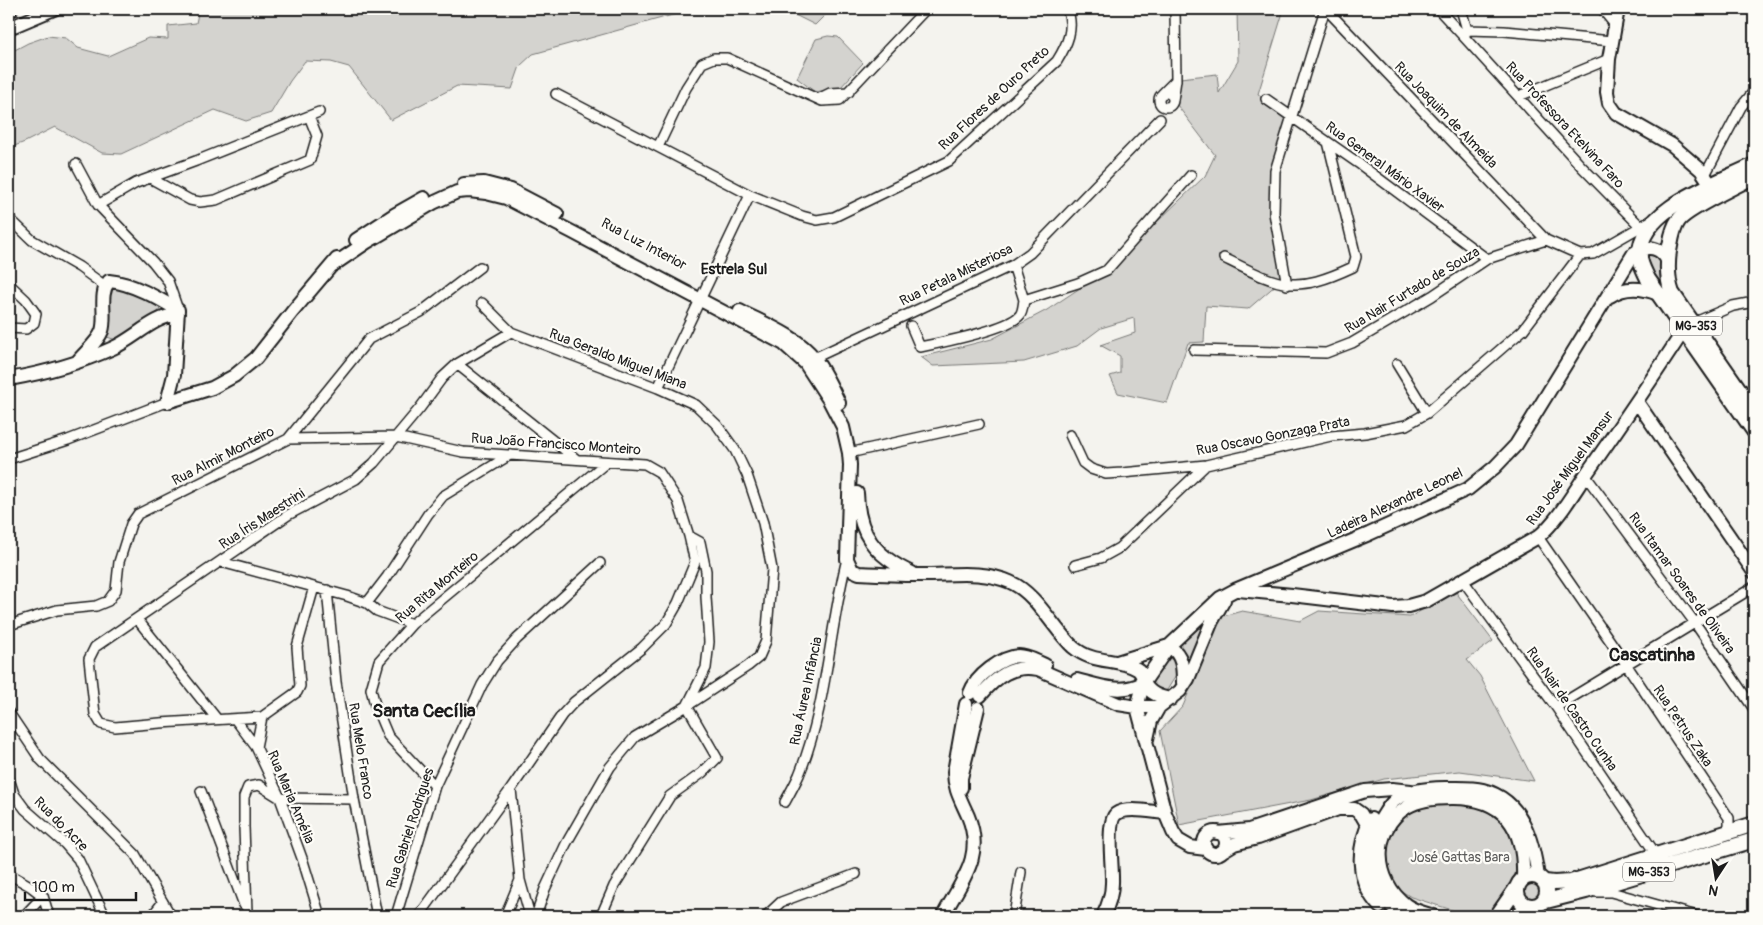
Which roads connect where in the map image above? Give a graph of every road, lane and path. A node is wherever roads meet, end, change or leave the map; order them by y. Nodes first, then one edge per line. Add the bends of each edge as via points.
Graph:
1 (54, 9) edge
2 (926, 9) edge
3 (1067, 9) edge
4 (1175, 9) edge
5 (1326, 9) edge
6 (1438, 9) edge
7 (1460, 9) edge
8 (1602, 9) edge
9 (1618, 9) edge
10 (1615, 25) junction
11 (9, 28) edge
12 (1466, 34) junction
13 (1612, 41) junction
14 (1609, 60) junction
15 (1176, 80) junction
16 (1754, 91) edge
17 (556, 94) dead end
18 (1519, 96) junction
19 (1160, 98) junction
20 (1266, 99) dead end
21 (1173, 102) junction
22 (319, 112) dead end
23 (309, 116) junction
24 (1293, 117) junction
25 (1160, 119) junction
26 (1328, 142) junction
27 (658, 147) junction
28 (76, 164) dead end
29 (1754, 164) edge
30 (1191, 175) dead end
31 (1754, 176) edge
32 (150, 178) junction
33 (1708, 180) junction
34 (750, 195) junction
35 (98, 206) junction
36 (9, 218) edge
37 (1643, 229) junction
38 (1546, 240) junction
39 (1640, 249) junction
40 (1580, 255) junction
41 (1668, 257) junction
42 (1224, 258) dead end
43 (1487, 259) junction
44 (1013, 265) junction
45 (480, 267) dead end
46 (9, 284) edge
47 (1287, 285) junction
48 (105, 286) junction
49 (1658, 294) junction
50 (702, 296) junction
51 (1608, 298) junction
52 (1024, 300) junction
53 (164, 301) junction
54 (1754, 302) edge
55 (482, 303) dead end
56 (178, 312) junction
57 (162, 318) junction
58 (911, 326) dead end
59 (1689, 326) junction
60 (9, 328) edge
61 (102, 331) junction
62 (512, 332) junction
63 (123, 343) junction
64 (1695, 345) junction
65 (1672, 348) junction
66 (1194, 350) dead end
67 (810, 360) junction
68 (77, 362) junction
69 (457, 364) junction
70 (1397, 364) dead end
71 (9, 379) edge
72 (658, 388) junction
73 (167, 402) junction
74 (1637, 402) junction
75 (1754, 411) edge
76 (1427, 413) junction
77 (979, 424) dead end
78 (1754, 431) edge
79 (1070, 435) dead end
80 (396, 437) junction
81 (288, 439) junction
82 (853, 453) junction
83 (510, 455) junction
84 (9, 459) edge
85 (576, 460) junction
86 (607, 462) junction
87 (1206, 465) junction
88 (1585, 475) junction
89 (689, 536) junction
90 (1538, 537) junction
91 (873, 547) junction
92 (847, 557) junction
93 (220, 562) junction
94 (600, 563) dead end
95 (1075, 564) dead end
96 (1754, 572) edge
97 (864, 573) junction
98 (917, 575) junction
99 (1462, 580) junction
100 (841, 582) junction
101 (314, 587) junction
102 (1754, 587) edge
103 (327, 590) junction
104 (1232, 592) junction
105 (367, 603) junction
106 (137, 619) junction
107 (1695, 623) junction
108 (412, 624) junction
109 (9, 625) edge
110 (1168, 646) junction
111 (1117, 662) junction
112 (1626, 664) junction
113 (1144, 682) junction
114 (1183, 686) junction
115 (1171, 699) junction
116 (973, 700) junction
117 (1118, 704) junction
118 (687, 706) junction
119 (1137, 707) junction
120 (1159, 707) junction
121 (1556, 707) junction
122 (1754, 709) edge
123 (10, 716) edge
124 (262, 717) junction
125 (217, 719) junction
126 (235, 719) junction
127 (1142, 725) junction
128 (9, 732) edge
129 (1147, 739) junction
130 (256, 747) junction
131 (9, 780) edge
132 (435, 786) junction
133 (512, 789) junction
134 (201, 791) dead end
135 (1414, 791) junction
136 (280, 798) junction
137 (354, 798) junction
138 (1393, 801) junction
139 (786, 802) dead end
140 (1165, 814) junction
141 (1754, 824) edge
142 (1368, 826) junction
143 (1727, 833) junction
144 (1213, 834) junction
145 (1178, 840) junction
146 (1754, 840) edge
147 (1206, 850) junction
148 (1224, 850) junction
149 (1657, 856) junction
150 (1021, 872) dead end
151 (9, 874) edge
152 (856, 874) dead end
153 (1541, 879) junction
154 (520, 880) junction
155 (1520, 883) junction
156 (1586, 891) junction
157 (43, 896) junction
158 (163, 902) junction
159 (400, 903) junction
160 (1536, 904) junction
161 (248, 914) edge
162 (943, 915) edge
163 (24, 916) edge
164 (49, 916) edge
165 (104, 916) edge
166 (152, 916) edge
167 (171, 916) edge
168 (320, 916) edge
169 (377, 916) edge
170 (389, 916) edge
171 (396, 916) edge
172 (419, 916) edge
173 (505, 916) edge
174 (530, 916) edge
175 (536, 916) edge
176 (601, 916) edge
177 (766, 916) edge
178 (1014, 916) edge
179 (1103, 916) edge
180 (1392, 916) edge
181 (1406, 916) edge
182 (1434, 916) edge
183 (1497, 916) edge
184 (1517, 916) edge
185 (1698, 916) edge

1 - 11 street
2 - 27 street via 840,100 818,99 727,58 714,58 702,63
3 - 34 street, Rua Flores de Ouro Preto via 1070,31 1066,47 1057,61 950,161 825,220 802,216
4 - 15 street
5 - 24 street
5 - 38 street, Rua Joaquim de Almeida
6 - 12 street, Rua Professora Etelvina Faro
7 - 12 street, Rua Professora Etelvina Faro
8 - 10 street
9 - 10 street
10 - 13 street
12 - 13 street via 1504,31
12 - 18 street, Rua Professora Etelvina Faro
13 - 14 street
14 - 18 street
14 - 33 street via 1607,92 1616,113 1672,146
15 - 19 street
15 - 21 street
16 - 33 street via 1741,107
17 - 27 street, Rua Flores de Ouro Preto
18 - 37 street, Rua Professora Etelvina Faro
19 - 21 street via 1170,94
19 - 25 street
20 - 24 street, Rua General Mário Xavier
21 - 25 street, Rua Petala Misteriosa
22 - 23 street
23 - 32 street
23 - 32 street via 317,136 310,160 216,200 190,200
24 - 26 street, Rua General Mário Xavier
24 - 47 street via 1275,171 1274,212
25 - 44 street, Rua Petala Misteriosa via 1030,253
26 - 43 street, Rua General Mário Xavier
26 - 47 street via 1356,257 1353,266 1332,277 1309,284
27 - 34 street, Rua Flores de Ouro Preto
28 - 35 street
29 - 33 main road
30 - 52 street via 1106,270 1078,283
31 - 41 main road, MG-353 via 1678,221
32 - 35 street
33 - 37 main road via 1691,196 1669,208
33 - 41 main road via 1709,194 1683,210 1674,221 1670,229
34 - 50 street
35 - 56 street via 168,281
36 - 48 street via 32,240
37 - 39 main road
37 - 40 street via 1593,254
38 - 40 street
38 - 43 street, Rua Nair Furtado de Souza
39 - 41 street via 1657,249
39 - 49 main road, MG-353 via 1641,263
39 - 51 street, Ladeira Alexandre Leonel via 1634,253
40 - 76 street, Rua Oscavo Gonzaga Prata via 1523,330
41 - 59 main road, MG-353 via 1672,293
42 - 47 street via 1266,279
43 - 66 street, Rua Nair Furtado de Souza via 1432,296 1360,338 1326,353
44 - 52 street
44 - 67 street, Rua Petala Misteriosa
45 - 81 street, Rua Almir Monteiro via 421,312 369,339
46 - 60 street via 36,314 34,323 26,329
48 - 53 street via 109,281 118,282
48 - 61 street
49 - 51 street via 1642,289 1625,289
49 - 59 main road, MG-353
50 - 67 street, Rua Luz Interior
50 - 72 street
50 - 73 street, Rua Luz Interior via 506,198 486,193 457,192 364,238 333,265 256,358 234,376 212,388
51 - 104 street, Ladeira Alexandre Leonel via 1516,445 1468,489
52 - 58 street via 1020,315 1013,321 965,338 920,347
53 - 56 street
53 - 57 street
54 - 59 street via 1733,306
55 - 62 street, Rua Geraldo Miguel Miana
56 - 57 street
56 - 73 street via 174,375
57 - 63 street
59 - 64 main road, MG-353
59 - 65 street, Rua José Miguel Mansur
59 - 75 main road, MG-353
61 - 63 street via 104,341
61 - 68 street
62 - 69 street, Rua Íris Maestrini
62 - 72 street, Rua Geraldo Miguel Miana
63 - 68 street
64 - 65 street via 1684,343
64 - 78 main road, MG-353
65 - 74 street, Rua José Miguel Mansur
67 - 82 street, Rua Luz Interior
68 - 71 street
69 - 80 street, Rua Íris Maestrini via 442,378
69 - 85 street
70 - 76 street
72 - 118 street, Rua Geraldo Miguel Miana via 696,405 717,425 735,450 763,523 772,569 766,641 759,657
73 - 84 street
74 - 88 street, Rua José Miguel Mansur
74 - 96 street
76 - 87 street, Rua Oscavo Gonzaga Prata via 1406,425 1331,436
77 - 82 street
79 - 87 street, Rua Oscavo Gonzaga Prata via 1084,463 1106,474
80 - 81 street, Rua João Francisco Monteiro
80 - 83 street, Rua João Francisco Monteiro via 463,452
80 - 93 street, Rua Íris Maestrini via 356,479 288,515
81 - 109 street, Rua Almir Monteiro via 138,514 131,524 119,562 116,590 108,601 96,606 57,610
82 - 91 street, Rua Luz Interior via 858,513
82 - 92 street, Rua Luz Interior
83 - 85 street, Rua João Francisco Monteiro
83 - 105 street via 444,496
85 - 86 street, Rua João Francisco Monteiro
86 - 89 street, Rua João Francisco Monteiro via 646,464 659,472 678,501
86 - 108 street, Rua Rita Monteiro
87 - 95 street via 1119,548 1101,558
88 - 90 street, Rua José Miguel Mansur via 1545,532
88 - 107 street, Rua Itamar Soares de Oliveira
89 - 118 street via 700,542 706,571 709,642 706,668
89 - 133 street, Rua João Francisco Monteiro via 694,562 666,624 642,648 574,702
90 - 99 street, Rua José Miguel Mansur
90 - 112 street, Rua Petrus Zaka
91 - 92 street via 860,544 853,547
91 - 97 street via 876,561
91 - 98 street
92 - 97 street via 852,570
92 - 100 street, Rua Áurea Infância
93 - 101 street
93 - 106 street, Rua Íris Maestrini
94 - 132 street, Rua Gabriel Rodrigues via 497,661 482,685
97 - 98 street
97 - 100 street
98 - 111 street via 985,574 1012,583 1026,592 1074,647 1096,659
99 - 104 street, Rua José Miguel Mansur via 1426,601 1393,607 1292,595
99 - 121 street, Rua Nair de Castro Cunha
100 - 139 street, Rua Áurea Infância via 818,712 799,775
101 - 103 street
101 - 124 street via 297,647 300,686 297,692
102 - 107 street
103 - 105 street
103 - 137 street, Rua Melo Franco via 336,682
104 - 110 street, Ladeira Alexandre Leonel via 1220,598
104 - 114 street via 1212,621
105 - 108 street via 377,611
106 - 125 street
106 - 125 street, Rua Íris Maestrini via 95,647 89,659 95,714 101,724 115,727
107 - 112 street
107 - 122 street, Rua Itamar Soares de Oliveira
108 - 132 street, Rua Rita Monteiro via 379,661 371,689 388,736
110 - 111 street
110 - 113 street, Ladeira Alexandre Leonel
110 - 114 street via 1179,655 1183,665
111 - 113 street via 1138,670
112 - 121 street
112 - 143 street, Rua Petrus Zaka via 1729,818
113 - 115 street via 1154,694
113 - 116 street via 1132,688 1112,689 1072,678 1035,660 1018,656 985,672 973,686
113 - 119 street, Ladeira Alexandre Leonel
114 - 115 street
115 - 120 street
116 - 117 street via 1003,674 1029,668
116 - 162 street via 954,772 955,787 972,828 973,859
117 - 119 street
117 - 127 street
118 - 175 street, Rua Geraldo Miguel Miana via 636,737 610,767 566,844
118 - 176 street via 716,758 670,796 614,886
119 - 120 street
119 - 127 street
120 - 129 street via 1151,721
121 - 149 street, Rua Nair de Castro Cunha
123 - 128 street
123 - 158 street via 40,759 135,854
124 - 126 street
124 - 130 street, Rua Maria Amélia
125 - 126 street
126 - 130 street
127 - 129 street
129 - 140 street
130 - 136 street, Rua Maria Amélia
131 - 165 street, Rua do Acre via 25,809 78,858
132 - 159 street, Rua Gabriel Rodrigues
133 - 154 street
133 - 172 street, Rua João Francisco Monteiro
134 - 161 street
135 - 138 street
135 - 144 street via 1365,792 1249,830
135 - 153 street via 1442,788 1482,790 1506,801 1530,837
136 - 137 street
136 - 161 street via 259,785 248,787 244,797
136 - 168 street, Rua Maria Amélia
137 - 169 street, Rua Melo Franco
138 - 142 street via 1380,808
138 - 181 street via 1375,832 1370,865 1374,884 1386,902
140 - 145 street
140 - 179 street via 1132,810 1113,817 1110,827 1111,895
141 - 143 main road, MG-353
142 - 148 street via 1354,809 1338,809
142 - 180 street via 1360,862 1364,883 1377,903
143 - 149 main road, MG-353
144 - 145 street
144 - 147 street via 1204,843
144 - 148 street via 1225,839
145 - 147 street via 1190,847
146 - 156 main road, MG-353
147 - 148 street via 1215,854
149 - 153 main road, MG-353 via 1571,882 1554,884
150 - 178 street
151 - 157 street
152 - 177 street via 781,902
153 - 155 main road, MG-353 via 1533,876
153 - 160 main road via 1547,886 1547,895
154 - 173 street
154 - 174 street
155 - 160 main road via 1520,899
155 - 182 street via 1524,860 1519,836 1499,811 1464,798 1418,801 1400,812 1389,825 1382,840 1381,866 1396,896 1413,909
155 - 183 main road
156 - 160 main road, MG-353
156 - 185 street via 1611,892
157 - 163 street
157 - 164 street
158 - 166 street
158 - 167 street
159 - 170 street
159 - 171 street, Rua Gabriel Rodrigues
160 - 184 main road, MG-353

